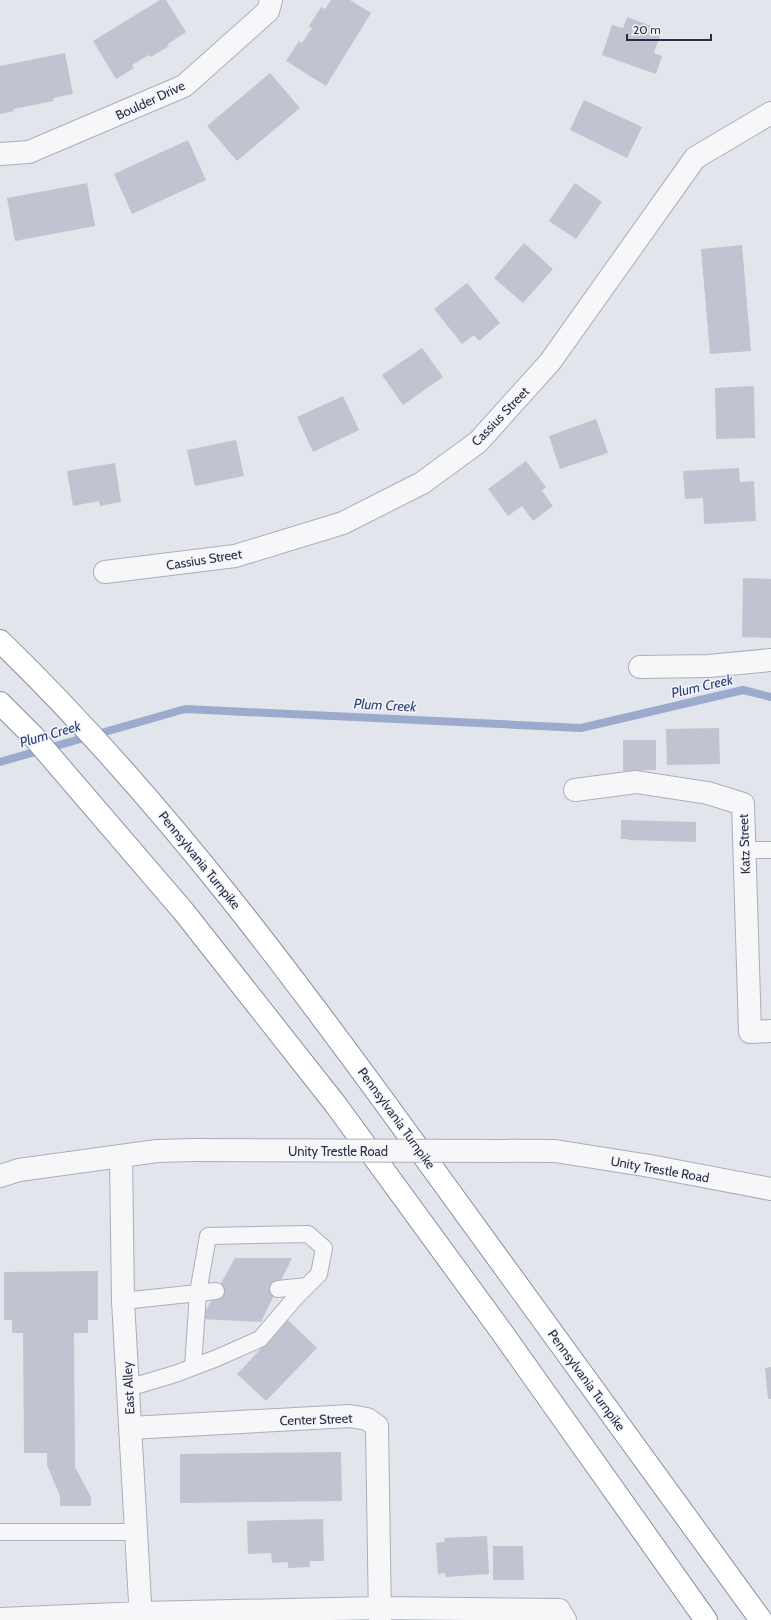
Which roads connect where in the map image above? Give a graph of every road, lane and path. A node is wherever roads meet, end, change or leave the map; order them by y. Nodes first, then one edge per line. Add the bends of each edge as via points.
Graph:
1 (271, 0) edge
2 (771, 113) edge
3 (0, 154) edge
4 (106, 572) dead end
5 (0, 641) edge
6 (771, 660) edge
7 (640, 667) dead end
8 (0, 704) edge
9 (575, 790) dead end
10 (744, 850) junction
11 (771, 850) edge
12 (761, 1032) edge
13 (121, 1156) junction
14 (0, 1176) edge
15 (771, 1189) edge
16 (307, 1286) junction
17 (278, 1289) dead end
18 (216, 1291) dead end
19 (198, 1293) junction
20 (123, 1301) junction
21 (193, 1367) junction
22 (128, 1388) junction
23 (130, 1428) junction
24 (0, 1532) edge
25 (136, 1532) junction
26 (380, 1614) edge
27 (562, 1615) edge
28 (141, 1616) edge
29 (0, 1619) edge
30 (706, 1620) edge
31 (761, 1620) edge

1 - 3 street, Boulder Drive via 268,11 184,86 30,152
2 - 4 street, Cassius Street via 695,158 550,362 478,442 422,483 343,523 235,556
5 - 31 highway, Pennsylvania Turnpike via 43,683 120,767 262,936
6 - 7 street via 709,666
8 - 30 highway via 33,736 184,912 336,1104
9 - 10 street, Katz Street via 636,782 708,793 743,804
10 - 11 lane
10 - 12 street, Katz Street
13 - 14 street, Unity Trestle Road via 18,1170
13 - 15 street, Unity Trestle Road, bridge via 157,1151 194,1150 555,1151
13 - 20 street, East Alley
16 - 17 lane
16 - 19 lane via 319,1274 324,1248 308,1234 208,1236
16 - 21 lane via 260,1339
18 - 19 lane
19 - 20 lane
19 - 21 lane
20 - 22 street, East Alley
21 - 22 lane
22 - 23 street, East Alley
23 - 25 street, East Alley
23 - 26 street, Center Street via 350,1416 367,1419 377,1426
24 - 25 lane
25 - 28 street, East Alley
26 - 27 street
26 - 28 street
28 - 29 street

